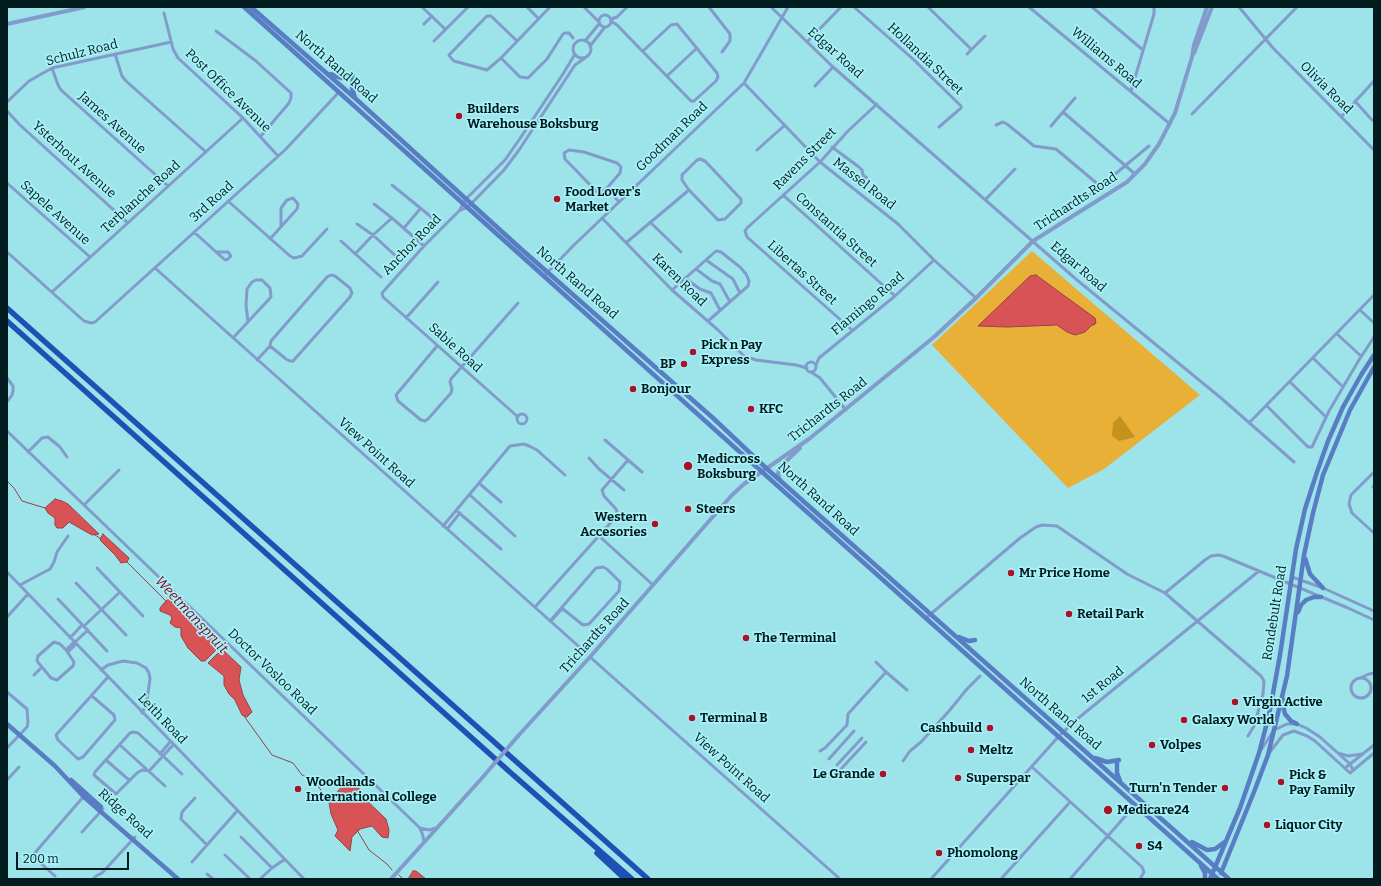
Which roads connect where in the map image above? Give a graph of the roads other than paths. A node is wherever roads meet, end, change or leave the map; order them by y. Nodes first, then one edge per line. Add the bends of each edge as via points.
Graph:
1 (85, 7) edge
2 (244, 7) edge
3 (251, 7) edge
4 (422, 7) edge
5 (468, 7) edge
6 (527, 7) edge
7 (550, 7) edge
8 (584, 7) edge
9 (627, 7) edge
10 (709, 7) edge
11 (771, 7) edge
12 (788, 7) edge
13 (841, 7) edge
14 (854, 7) edge
15 (928, 7) edge
16 (1029, 7) edge
17 (1092, 7) edge
18 (1154, 7) edge
19 (1207, 7) edge
20 (1212, 7) edge
21 (1239, 7) edge
22 (1297, 7) edge
23 (164, 13) dead end
24 (432, 16) junction
25 (782, 17) junction
26 (538, 18) junction
27 (611, 20) junction
28 (599, 23) junction
29 (7, 24) edge
30 (424, 24) dead end
31 (605, 27) junction
32 (445, 30) junction
33 (216, 31) dead end
34 (984, 36) dead end
35 (573, 38) dead end
36 (1265, 39) junction
37 (434, 41) dead end
38 (517, 41) junction
39 (585, 41) junction
40 (171, 42) junction
41 (807, 42) junction
42 (590, 46) junction
43 (697, 48) junction
44 (971, 48) junction
45 (1143, 50) junction
46 (643, 51) junction
47 (722, 52) dead end
48 (116, 54) junction
49 (575, 54) junction
50 (967, 54) dead end
51 (1192, 57) junction
52 (501, 58) junction
53 (585, 58) junction
54 (318, 66) junction
55 (834, 67) junction
56 (52, 68) junction
57 (667, 76) junction
58 (1374, 82) edge
59 (744, 83) junction
60 (815, 86) dead end
61 (342, 88) junction
62 (1131, 91) junction
63 (339, 92) junction
64 (1075, 98) dead end
65 (356, 99) junction
66 (1355, 101) junction
67 (7, 102) edge
68 (877, 104) junction
69 (7, 111) edge
70 (1063, 112) junction
71 (1192, 114) dead end
72 (1341, 117) junction
73 (243, 118) junction
74 (1374, 121) edge
75 (1170, 124) junction
76 (785, 125) junction
77 (996, 125) dead end
78 (1051, 126) dead end
79 (939, 127) dead end
80 (261, 136) junction
81 (1149, 146) dead end
82 (832, 147) junction
83 (757, 150) dead end
84 (1374, 150) edge
85 (206, 152) junction
86 (278, 156) junction
87 (820, 162) junction
88 (1125, 166) junction
89 (1014, 169) dead end
90 (1135, 174) junction
91 (870, 181) dead end
92 (7, 183) edge
93 (392, 185) dead end
94 (168, 186) junction
95 (1100, 186) junction
96 (607, 188) junction
97 (689, 190) junction
98 (783, 195) junction
99 (986, 199) junction
100 (228, 201) junction
101 (464, 201) junction
102 (619, 202) junction
103 (374, 204) dead end
104 (470, 206) junction
105 (420, 209) junction
106 (1067, 210) dead end
107 (458, 211) junction
108 (392, 218) junction
109 (602, 218) junction
110 (434, 220) dead end
111 (650, 222) junction
112 (128, 223) junction
113 (357, 224) dead end
114 (281, 226) junction
115 (404, 228) junction
116 (747, 228) joint
117 (327, 229) dead end
118 (194, 232) junction
119 (373, 235) junction
120 (270, 239) junction
121 (1034, 241) junction
122 (341, 242) dead end
123 (627, 242) junction
124 (424, 246) junction
125 (7, 252) edge
126 (216, 252) junction
127 (681, 252) dead end
128 (355, 254) junction
129 (90, 257) junction
130 (400, 258) dead end
131 (706, 260) junction
132 (934, 260) junction
133 (155, 268) junction
134 (696, 269) junction
135 (548, 271) junction
136 (544, 276) junction
137 (381, 277) dead end
138 (685, 278) junction
139 (438, 282) dead end
140 (672, 290) junction
141 (52, 292) junction
142 (382, 293) joint
143 (740, 293) junction
144 (895, 296) junction
145 (1374, 296) edge
146 (976, 298) junction
147 (730, 302) junction
148 (518, 303) dead end
149 (7, 308) edge
150 (720, 310) junction
151 (1360, 310) junction
152 (406, 318) junction
153 (7, 321) edge
154 (708, 321) junction
155 (248, 322) junction
156 (1374, 323) edge
157 (852, 330) junction
158 (1337, 334) junction
159 (1374, 337) edge
160 (233, 338) junction
161 (270, 346) junction
162 (438, 346) junction
163 (1374, 355) edge
164 (1361, 356) junction
165 (819, 358) junction
166 (1314, 358) junction
167 (257, 360) junction
168 (812, 362) junction
169 (808, 363) junction
170 (796, 365) junction
171 (816, 366) junction
172 (461, 367) junction
173 (1374, 367) edge
174 (807, 368) junction
175 (811, 372) junction
176 (7, 378) edge
177 (820, 378) junction
178 (1290, 382) junction
179 (1343, 387) junction
180 (7, 402) edge
181 (1266, 406) junction
182 (846, 410) junction
183 (518, 417) dead end
184 (1326, 417) junction
185 (1249, 423) junction
186 (7, 431) edge
187 (809, 439) junction
188 (605, 440) dead end
189 (28, 452) junction
190 (67, 457) dead end
191 (589, 458) dead end
192 (628, 460) junction
193 (1294, 462) dead end
194 (766, 468) junction
195 (118, 470) dead end
196 (761, 471) junction
197 (642, 472) dead end
198 (1374, 472) edge
199 (565, 474) dead end
200 (611, 479) junction
201 (780, 480) junction
202 (480, 484) junction
203 (624, 490) dead end
204 (470, 495) junction
205 (501, 502) dead end
206 (84, 505) junction
207 (460, 507) junction
208 (457, 510) junction
209 (461, 514) junction
210 (443, 526) junction
211 (447, 529) junction
212 (1374, 533) edge
213 (598, 535) junction
214 (68, 536) dead end
215 (515, 536) dead end
216 (501, 550) dead end
217 (1304, 555) junction
218 (97, 568) dead end
219 (1260, 571) junction
220 (7, 572) edge
221 (886, 574) junction
222 (1292, 577) junction
223 (884, 580) junction
224 (1300, 580) junction
225 (76, 583) dead end
226 (653, 585) junction
227 (1291, 585) junction
228 (20, 586) junction
229 (1299, 588) junction
230 (1323, 588) junction
231 (120, 592) junction
232 (1165, 593) junction
233 (28, 594) junction
234 (1322, 597) junction
235 (58, 599) dead end
236 (535, 607) junction
237 (101, 609) junction
238 (1374, 611) edge
239 (931, 614) junction
240 (143, 616) dead end
241 (1296, 616) junction
242 (7, 617) edge
243 (926, 618) junction
244 (1374, 620) edge
245 (551, 621) junction
246 (1198, 621) junction
247 (83, 625) junction
248 (88, 630) junction
249 (126, 635) dead end
250 (956, 636) junction
251 (70, 638) junction
252 (975, 640) dead end
253 (75, 643) junction
254 (107, 650) dead end
255 (67, 651) junction
256 (585, 652) dead end
257 (590, 657) junction
258 (876, 662) dead end
259 (41, 668) junction
260 (101, 670) junction
261 (886, 672) junction
262 (1374, 674) edge
263 (34, 675) dead end
264 (980, 676) dead end
265 (108, 677) junction
266 (1360, 678) junction
267 (1374, 683) edge
268 (1370, 685) junction
269 (907, 690) dead end
270 (7, 692) edge
271 (1284, 692) junction
272 (92, 696) junction
273 (142, 713) junction
274 (1269, 715) junction
275 (1256, 720) junction
276 (7, 724) edge
277 (1297, 724) junction
278 (1274, 730) junction
279 (854, 731) dead end
280 (1064, 732) junction
281 (19, 734) junction
282 (1060, 736) junction
283 (1248, 736) dead end
284 (862, 738) dead end
285 (866, 742) dead end
286 (172, 743) junction
287 (120, 745) junction
288 (1374, 745) edge
289 (7, 748) edge
290 (820, 752) dead end
291 (1337, 752) junction
292 (1259, 753) junction
293 (1374, 753) edge
294 (1364, 754) junction
295 (1268, 755) junction
296 (161, 756) junction
297 (1094, 758) junction
298 (829, 759) dead end
299 (106, 760) junction
300 (903, 761) dead end
301 (1350, 764) junction
302 (837, 765) dead end
303 (19, 767) dead end
304 (1032, 767) junction
305 (1346, 768) junction
306 (841, 769) dead end
307 (149, 771) junction
308 (1352, 772) junction
309 (511, 773) junction
310 (182, 774) dead end
311 (7, 780) edge
312 (129, 780) junction
313 (1122, 783) junction
314 (165, 786) dead end
315 (85, 795) junction
316 (195, 798) dead end
317 (1070, 802) junction
318 (1135, 805) junction
319 (102, 810) junction
320 (237, 811) junction
321 (420, 828) junction
322 (437, 828) junction
323 (82, 832) dead end
324 (1180, 835) junction
325 (1109, 836) junction
326 (241, 837) dead end
327 (134, 838) junction
328 (1226, 841) junction
329 (424, 842) junction
330 (207, 844) junction
331 (225, 855) dead end
332 (285, 859) junction
333 (192, 862) dead end
334 (1199, 862) junction
335 (1215, 866) junction
336 (272, 868) junction
337 (1221, 872) junction
338 (207, 874) dead end
339 (1212, 874) junction
340 (55, 876) dead end
341 (93, 879) edge
342 (180, 879) edge
343 (213, 879) edge
344 (250, 879) edge
345 (260, 879) edge
346 (304, 879) edge
347 (391, 879) edge
348 (625, 879) edge
349 (632, 879) edge
350 (648, 879) edge
351 (840, 879) edge
352 (931, 879) edge
353 (1001, 879) edge
354 (1070, 879) edge
355 (1140, 879) edge
356 (1206, 879) edge
357 (1210, 879) edge
358 (1218, 879) edge
359 (1229, 879) edge

1 - 29 street
2 - 63 main road, North Rand Road
3 - 54 main road, North Rand Road
4 - 24 street
5 - 32 street
6 - 26 street
7 - 26 street
8 - 28 street
9 - 27 street
10 - 47 street via 730,34 730,41
11 - 25 street, Edgar Road
12 - 25 street, Goodman Road
13 - 41 street
14 - 79 street, Hollandia Street via 914,60 960,106 961,108
15 - 44 street
16 - 62 street, Williams Road
17 - 45 street
18 - 45 street
19 - 51 street, Trichardts Road
20 - 51 street, Trichardts Road
21 - 36 street, Olivia Road
22 - 36 street
23 - 40 street, Post Office Avenue
24 - 30 street
24 - 32 street
25 - 41 street, Edgar Road
25 - 59 street, Goodman Road
26 - 38 street
27 - 28 street via 602,15
27 - 31 street via 610,25
27 - 46 street
28 - 31 street
28 - 39 street
31 - 42 street
32 - 37 street
33 - 80 street via 256,61 291,93 289,103
34 - 44 street
35 - 52 street via 569,33 565,33 547,59 528,78 520,77
36 - 71 street
36 - 72 street, Olivia Road via 1303,81
38 - 52 street
38 - 52 street via 489,15 449,55 454,61 485,70 489,70
39 - 42 street
39 - 49 street via 576,44
40 - 48 street, Schulz Road
40 - 73 street, Post Office Avenue via 178,58
41 - 55 street, Edgar Road
42 - 53 street via 591,52
43 - 46 street via 675,23
43 - 57 street
43 - 57 street via 717,73 716,80 692,101
44 - 50 street
45 - 62 street
46 - 57 street
48 - 56 street, Schulz Road
48 - 85 street via 126,81
49 - 53 street via 579,58
49 - 101 street, Anchor Road via 513,148 494,172
51 - 75 street, Trichardts Road via 1180,100
53 - 104 street via 575,65 512,160
54 - 61 main road, North Rand Road
54 - 65 main road via 338,78 353,76 352,88
55 - 60 street
55 - 68 street, Edgar Road
56 - 67 street, Schulz Road via 29,81
56 - 94 street, James Avenue via 61,90
58 - 66 street
59 - 76 street, Massel Road
59 - 102 street, Goodman Road
61 - 63 street, 3rd Road
61 - 65 main road, North Rand Road
62 - 75 street, Williams Road
63 - 86 street, 3rd Road
63 - 101 main road, North Rand Road
64 - 70 street
65 - 101 main road, North Rand Road
66 - 72 street
66 - 74 street
68 - 82 street, Ravens Street
68 - 99 street, Edgar Road
69 - 112 street, Ysterhout Avenue
70 - 78 street
70 - 88 street
72 - 84 street, Olivia Road
73 - 80 street, Post Office Avenue
73 - 85 street, Terblanche Road
75 - 90 street, Trichardts Road via 1152,155
76 - 83 street
76 - 87 street, Massel Road
77 - 95 street via 1001,122 1008,124 1034,146 1056,149
80 - 86 street, Post Office Avenue
81 - 88 street
82 - 87 street, Ravens Street
82 - 91 street via 859,167
85 - 94 street, Terblanche Road
86 - 100 street, 3rd Road
87 - 98 street, Ravens Street
87 - 132 street, Massel Road via 898,224
88 - 90 street
88 - 95 street
89 - 99 street
90 - 121 street, Trichardts Road via 1127,182
92 - 129 street, Sapele Avenue
93 - 105 street
94 - 112 street, Terblanche Road
95 - 106 street
96 - 96 street via 600,193 593,189 565,159 565,151 584,152 620,164 619,176
96 - 102 street
97 - 97 street via 682,180 682,175 697,160 702,159 741,199 741,203 725,219 718,220
97 - 111 street
98 - 116 street, Ravens Street
98 - 144 street, Constantia Street
99 - 121 street, Edgar Road
100 - 118 street, 3rd Road
100 - 120 street
101 - 104 main road, North Rand Road
101 - 107 street, Anchor Road
102 - 109 street, Goodman Road
103 - 108 street
104 - 107 street, Anchor Road
104 - 135 main road, North Rand Road
104 - 136 main road, North Rand Road
105 - 110 street
105 - 115 street
107 - 124 street, Anchor Road
108 - 115 street
108 - 119 street
109 - 123 street, Karen Road
109 - 135 street, Goodman Road
111 - 123 street
111 - 127 street
112 - 129 street, Terblanche Road
113 - 119 street
114 - 114 street via 298,206 293,198 281,208
114 - 120 street
115 - 124 street
116 - 157 street, Libertas Street via 747,237
117 - 120 street via 298,258 290,256
118 - 126 street
118 - 133 street, 3rd Road
119 - 128 street
119 - 130 street
121 - 146 street, Trichardts Road
121 - 185 street, Edgar Road via 1082,285
122 - 128 street
123 - 140 street, Karen Road
124 - 142 street, Anchor Road
125 - 141 street
126 - 126 street via 225,260 231,256 225,251
128 - 137 street
129 - 141 street, Terblanche Road
131 - 134 street
131 - 143 street via 733,279
131 - 143 street via 719,251 740,267 749,281 748,286
132 - 144 street, Flamingo Road
132 - 146 street, Massel Road
133 - 141 street, 3rd Road via 95,322 84,321
133 - 160 street, View Point Road
134 - 138 street
134 - 147 street via 720,284
135 - 136 street, Goodman Road
135 - 194 main road, North Rand Road
136 - 196 main road, North Rand Road
138 - 140 street
138 - 150 street via 700,289 711,293
139 - 152 street
140 - 154 street, Karen Road
142 - 152 street, Sabie Road via 383,297
143 - 147 street
144 - 157 street, Flamingo Road
145 - 151 street
146 - 182 street, Trichardts Road via 934,337
147 - 150 street
148 - 172 street
149 - 350 highway
150 - 154 street
151 - 156 street
151 - 158 street
152 - 162 street, Sabie Road
153 - 309 highway
154 - 170 street, Karen Road via 744,356
155 - 155 street via 271,297 270,288 262,280 253,281 247,289
155 - 160 street
157 - 165 street, Flamingo Road
158 - 164 street
158 - 166 street
159 - 164 street
160 - 167 street, View Point Road
161 - 161 street via 286,359 293,361 350,297 350,288 335,276 329,276 271,341
161 - 167 street
162 - 172 street, Sabie Road
162 - 172 street via 396,393 398,401 419,420 427,420 451,392 450,380
163 - 222 main road, Rondebult Road via 1343,407 1328,441 1305,509
164 - 179 street
165 - 168 street
165 - 171 street, Flamingo Road
166 - 178 street
166 - 179 street
167 - 210 street, View Point Road
168 - 169 street
168 - 171 street
169 - 170 street
169 - 174 street
170 - 174 street
171 - 175 street
171 - 177 street
172 - 183 street, Sabie Road
173 - 217 main road, Rondebult Road via 1350,410 1323,475
174 - 175 street
175 - 177 street
176 - 180 street via 14,391
177 - 182 street
178 - 181 street
178 - 184 street
179 - 184 street
181 - 184 street via 1310,447 1313,446
181 - 185 street
182 - 187 street, Trichardts Road
185 - 193 street, Edgar Road
186 - 189 street, Doctor Vosloo Road
187 - 194 street, Trichardts Road
187 - 201 street via 782,465 778,471
188 - 192 street
189 - 190 street via 42,438 48,437
189 - 206 street, Doctor Vosloo Road
191 - 200 street
192 - 197 street
192 - 200 street
194 - 196 street, Trichardts Road
194 - 201 main road, North Rand Road
195 - 206 street
196 - 223 main road, North Rand Road
196 - 226 street, Trichardts Road via 731,496
198 - 212 street via 1351,495 1349,501 1350,511
199 - 202 street via 537,450 524,444 513,445
200 - 203 street
200 - 213 street via 602,490 617,512 614,519
201 - 221 main road, North Rand Road
202 - 204 street
202 - 205 street
204 - 207 street
204 - 215 street
206 - 321 street, Doctor Vosloo Road
207 - 208 street
207 - 209 street
208 - 209 street
208 - 210 street
209 - 211 street
209 - 216 street
210 - 211 street, View Point Road
211 - 236 street, View Point Road
213 - 226 street
213 - 236 street
214 - 228 street via 50,569
217 - 224 main road, Rondebult Road
217 - 230 main road via 1310,574
218 - 231 street
219 - 227 street
219 - 232 street via 1223,556 1214,555
219 - 246 street, 1st Road
220 - 228 street, Leith Road
221 - 223 main road
221 - 239 main road, North Rand Road
222 - 224 street
222 - 227 main road, Rondebult Road
223 - 243 main road, North Rand Road
224 - 229 main road, Rondebult Road
224 - 230 street
225 - 237 street
226 - 257 street, Trichardts Road
227 - 229 street
227 - 274 main road, Rondebult Road
228 - 233 street, Leith Road
229 - 234 street
229 - 241 main road, Rondebult Road
230 - 238 street
231 - 237 street
231 - 240 street
232 - 239 street via 1127,574 1057,526 1042,525 1020,538
232 - 246 street
233 - 242 street
233 - 251 street, Leith Road
234 - 241 main road via 1306,600
234 - 244 street
235 - 247 street
236 - 245 street, View Point Road
237 - 247 street
237 - 249 street
239 - 243 street
239 - 250 main road, North Rand Road
241 - 271 main road, Rondebult Road
243 - 282 main road, North Rand Road
245 - 245 street via 596,568 607,569 620,582 619,591 589,624 583,625 563,609
245 - 256 street, View Point Road
246 - 275 street via 1263,679 1263,694
246 - 280 street, 1st Road via 1099,700
247 - 248 street
247 - 251 street
248 - 253 street
248 - 254 street
250 - 252 main road
250 - 280 main road, North Rand Road
251 - 253 street, Leith Road
253 - 255 street
253 - 260 street, Leith Road
255 - 259 street via 57,642 52,643 37,658
255 - 259 street via 74,664 59,680 53,679
257 - 322 street, Trichardts Road, bridge
257 - 351 street, View Point Road
258 - 261 street
259 - 263 street
260 - 265 street, Leith Road
260 - 273 street via 124,660 146,668 150,678 146,706
261 - 269 street
261 - 290 street via 848,714 847,725
262 - 266 street
264 - 300 street
265 - 272 street
265 - 273 street, Leith Road
266 - 268 street via 1365,679
266 - 268 street via 1352,685 1352,691 1356,696 1367,695
267 - 268 street
270 - 281 street via 27,711 28,725
271 - 277 main road via 1285,714
271 - 278 main road, Rondebult Road
272 - 272 street via 56,735 78,759 83,757 116,720 114,715
273 - 286 street, Leith Road
274 - 275 main road
274 - 292 main road, Rondebult Road
275 - 283 street
276 - 281 main road, Ridge Road
277 - 278 street via 1287,724
277 - 291 street via 1315,733
278 - 292 street
278 - 295 main road, Rondebult Road
279 - 298 street
280 - 282 street, 1st Road
280 - 297 main road, North Rand Road
281 - 289 street
281 - 315 main road, Ridge Road
282 - 304 street, 1st Road
282 - 318 main road, North Rand Road
284 - 302 street
285 - 306 street
286 - 296 street
286 - 320 street, Leith Road
287 - 296 street via 130,733 135,732
287 - 299 street
287 - 307 street
288 - 294 street
291 - 294 street via 1352,756
291 - 301 street
292 - 328 main road, Rondebult Road via 1249,786
293 - 308 street
294 - 301 street
295 - 305 street via 1278,739 1294,731 1308,736
295 - 337 main road, Rondebult Road
296 - 307 street
296 - 310 street
297 - 313 main road, North Rand Road
297 - 313 main road via 1107,762 1118,760 1117,773
299 - 312 street
299 - 312 street via 94,774 95,777 115,794
301 - 305 street
301 - 308 street
303 - 311 street
304 - 317 street
304 - 352 street, 1st Road
305 - 308 street
307 - 312 street via 140,771
307 - 314 street
309 - 348 highway
309 - 349 highway
313 - 324 main road, North Rand Road
315 - 319 main road, Ridge Road
315 - 340 street via 34,855
316 - 330 street via 182,812 181,819
317 - 325 street
317 - 353 street
318 - 325 street
318 - 334 main road, North Rand Road
319 - 323 street
319 - 327 main road, Ridge Road
320 - 330 street
320 - 332 street, Leith Road
321 - 322 street
321 - 329 street
322 - 329 street, Trichardts Road
324 - 328 main road via 1207,850
324 - 335 main road, North Rand Road
325 - 354 street
325 - 355 street via 1142,867 1144,872
326 - 336 street
327 - 341 street via 102,873
327 - 342 main road, Ridge Road
328 - 335 main road, Rondebult Road
329 - 347 street, Trichardts Road
330 - 333 street
331 - 344 street
332 - 336 street
332 - 346 street, Leith Road
334 - 339 main road, North Rand Road
334 - 356 main road
335 - 337 main road, North Rand Road
335 - 339 main road, Rondebult Road
336 - 345 street
337 - 358 main road, Rondebult Road
337 - 359 main road, North Rand Road
338 - 343 street
339 - 357 main road, Rondebult Road
339 - 358 main road, North Rand Road

